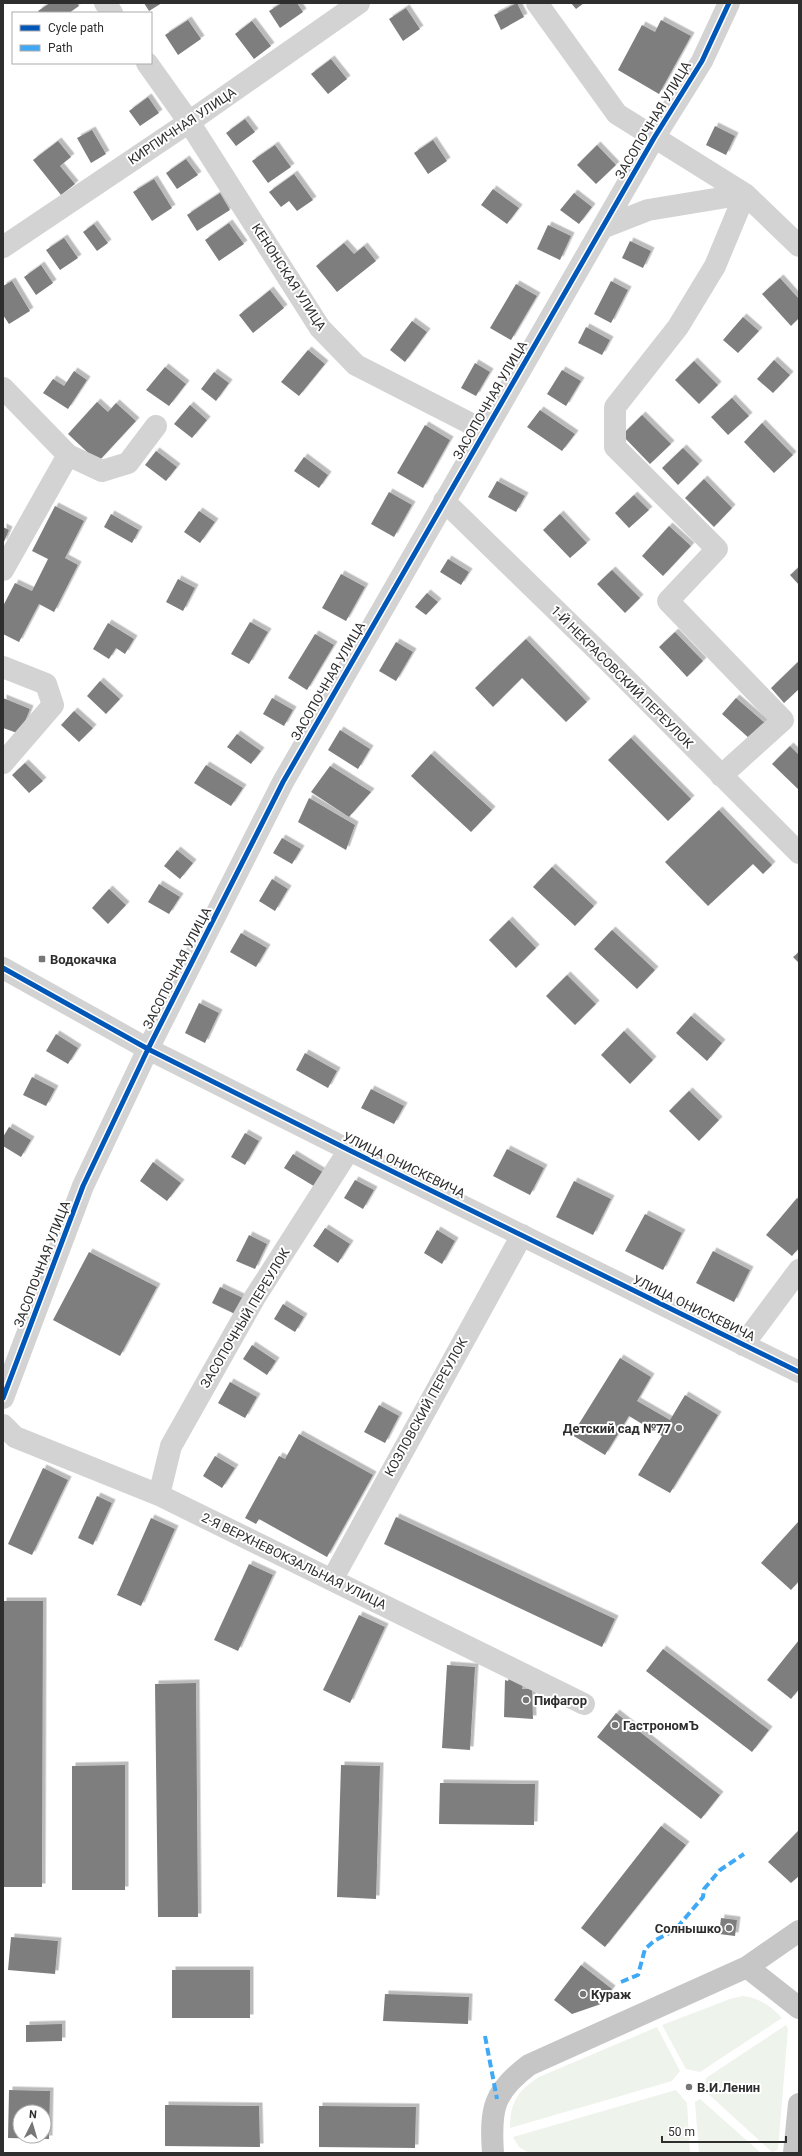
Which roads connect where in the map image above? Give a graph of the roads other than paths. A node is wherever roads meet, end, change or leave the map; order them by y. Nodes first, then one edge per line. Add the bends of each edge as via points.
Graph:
1 (105, 3) edge
2 (359, 3) edge
3 (536, 3) edge
4 (729, 3) edge
5 (111, 12) edge
6 (148, 64) edge
7 (189, 122) junction
8 (654, 138) junction
9 (745, 194) junction
10 (602, 228) junction
11 (799, 246) edge
12 (3, 247) edge
13 (3, 388) edge
14 (156, 426) dead end
15 (485, 431) junction
16 (68, 455) junction
17 (444, 501) junction
18 (6, 559) edge
19 (3, 667) edge
20 (3, 763) edge
21 (721, 776) junction
22 (799, 853) edge
23 (3, 968) edge
24 (148, 1049) junction
25 (349, 1150) junction
26 (522, 1235) junction
27 (799, 1270) edge
28 (743, 1345) junction
29 (799, 1372) edge
30 (3, 1398) edge
31 (3, 1425) edge
32 (159, 1495) junction
33 (332, 1580) junction
34 (584, 1704) dead end
35 (799, 1931) edge
36 (747, 1967) junction
37 (799, 2008) edge
38 (799, 2104) edge
39 (493, 2153) edge
40 (794, 2153) edge

1 - 5 street
2 - 7 street, КИРПИЧНАЯ УЛИЦА
3 - 8 street via 617,114
4 - 8 street, ЗАСОПОЧНАЯ УЛИЦА via 702,61
6 - 7 street, КЕНОНСКАЯ УЛИЦА
7 - 12 street, КИРПИЧНАЯ УЛИЦА
7 - 15 street, КЕНОНСКАЯ УЛИЦА via 320,328 356,365
8 - 9 street
8 - 10 street, ЗАСОПОЧНАЯ УЛИЦА
9 - 10 street via 648,210
9 - 11 street
9 - 21 street via 715,266 678,327 615,407 615,447 717,549 668,601 783,720
10 - 15 street, ЗАСОПОЧНАЯ УЛИЦА
13 - 16 street
14 - 16 street via 128,463 102,471
15 - 17 street, ЗАСОПОЧНАЯ УЛИЦА
16 - 18 street
17 - 21 street, 1-Й НЕКРАСОВСКИЙ ПЕРЕУЛОК
17 - 24 street, ЗАСОПОЧНАЯ УЛИЦА via 283,782
19 - 20 street via 46,684 53,705
21 - 22 street, 1-Й НЕКРАСОВСКИЙ ПЕРЕУЛОК
23 - 24 street, УЛИЦА ОНИСКЕВИЧА
24 - 25 street, УЛИЦА ОНИСКЕВИЧА
24 - 30 street, ЗАСОПОЧНАЯ УЛИЦА via 83,1186
25 - 26 street, УЛИЦА ОНИСКЕВИЧА
25 - 32 street, ЗАСОПОЧНЫЙ ПЕРЕУЛОК via 255,1298 171,1446
26 - 28 street, УЛИЦА ОНИСКЕВИЧА
26 - 33 street, КОЗЛОВСКИЙ ПЕРЕУЛОК
27 - 28 street
28 - 29 street, УЛИЦА ОНИСКЕВИЧА
31 - 32 street, 2-Я ВЕРХНЕВОКЗАЛЬНАЯ УЛИЦА via 15,1437
32 - 33 street, 2-Я ВЕРХНЕВОКЗАЛЬНАЯ УЛИЦА
33 - 34 street, 2-Я ВЕРХНЕВОКЗАЛЬНАЯ УЛИЦА
35 - 36 main road
36 - 37 main road
36 - 39 main road via 529,2065 512,2078 496,2099 491,2125
38 - 40 main road

